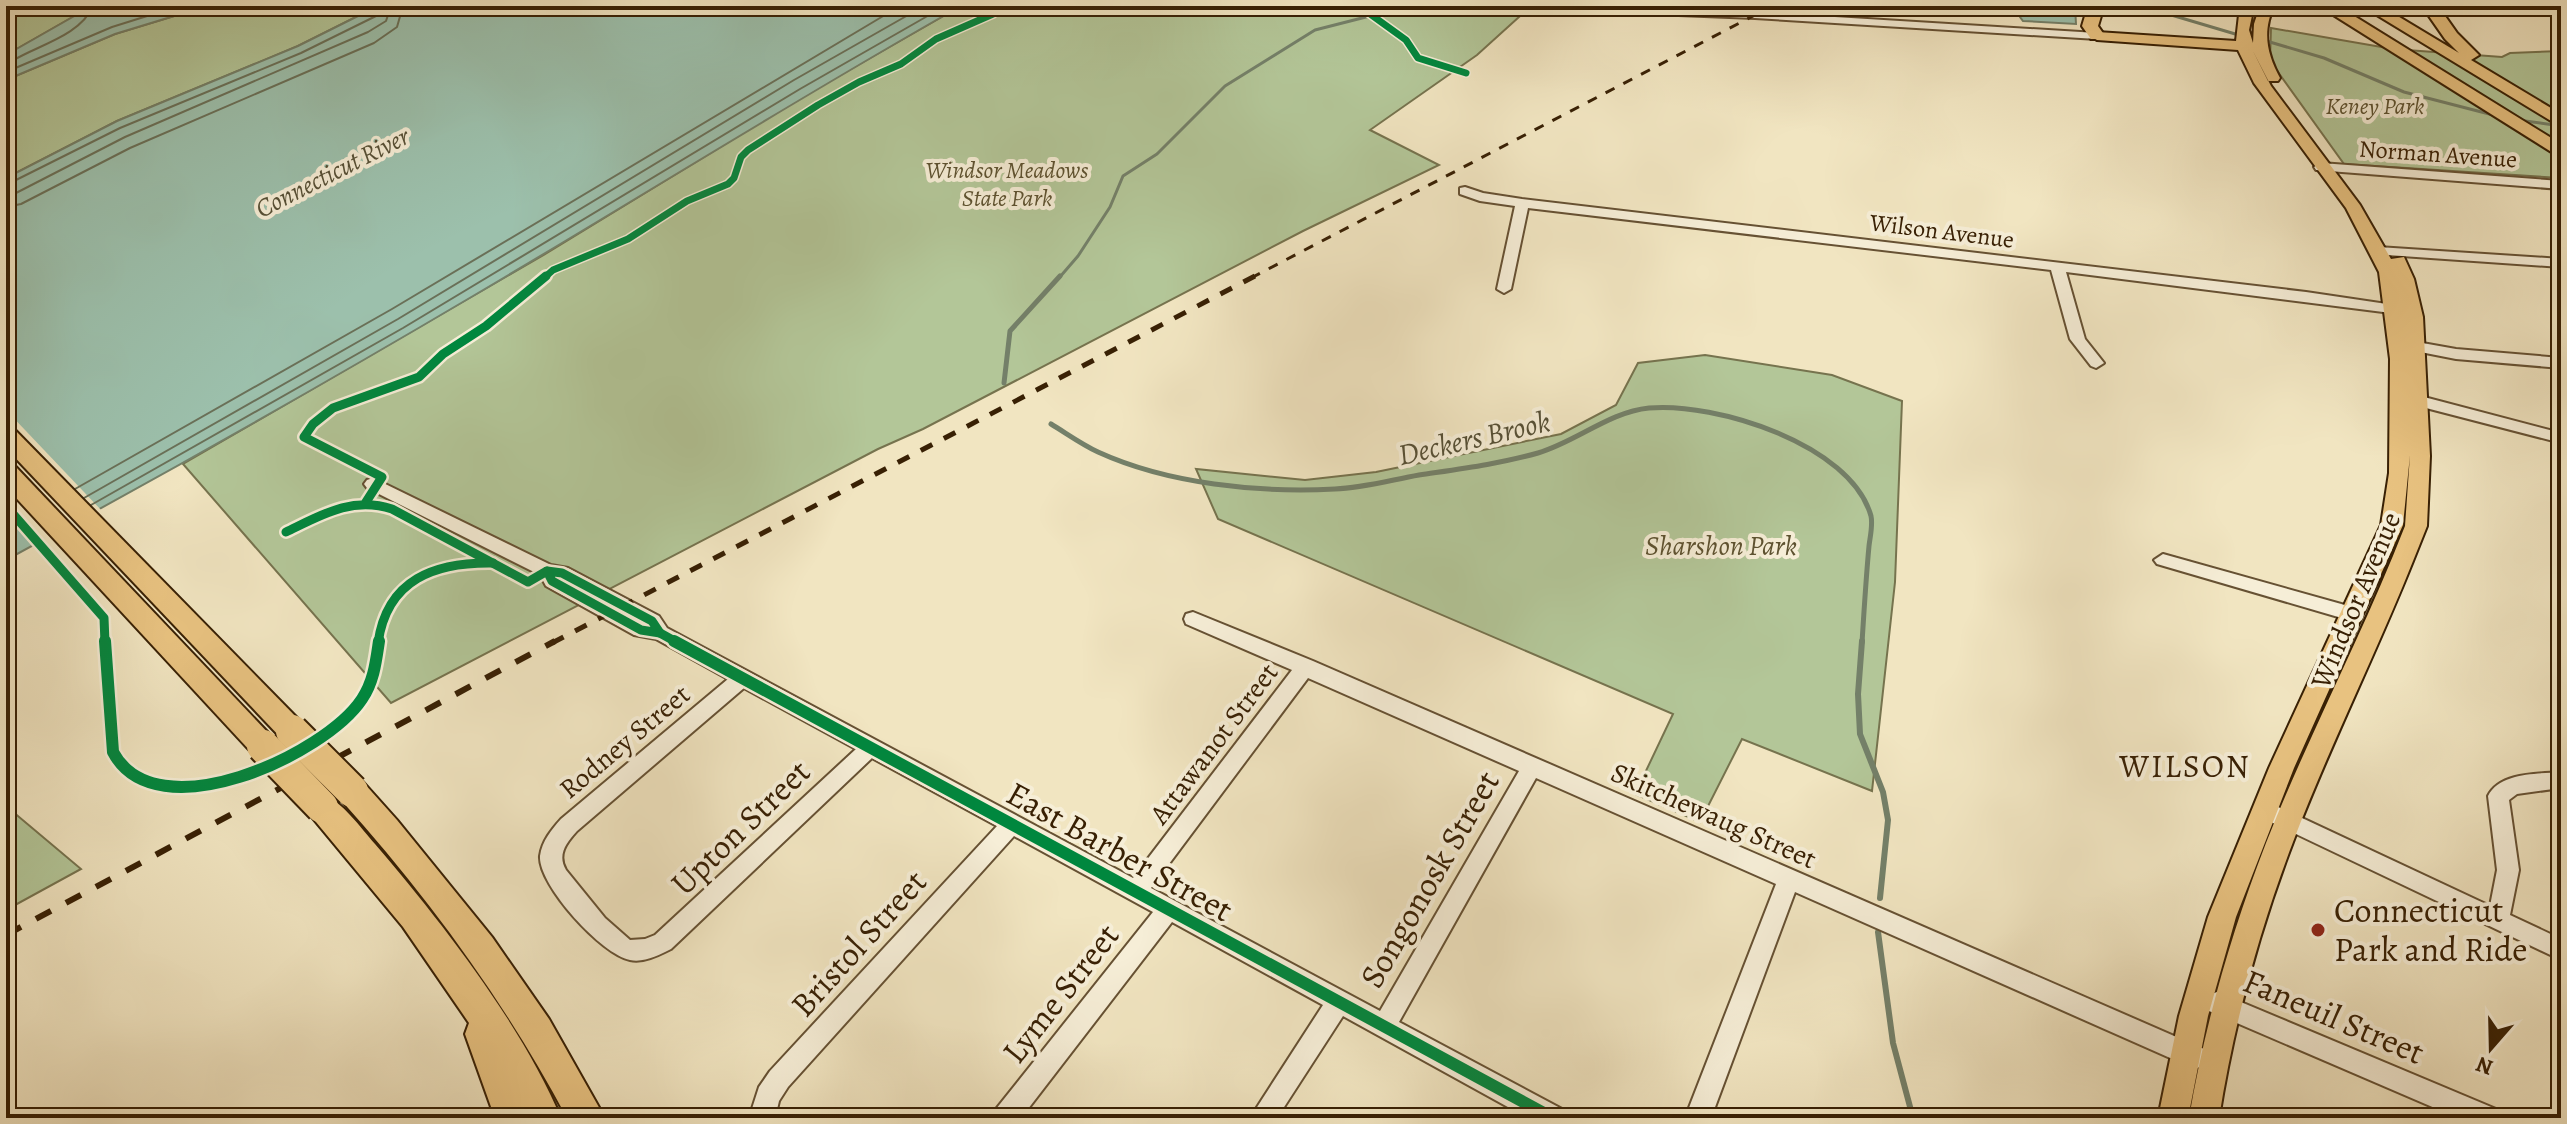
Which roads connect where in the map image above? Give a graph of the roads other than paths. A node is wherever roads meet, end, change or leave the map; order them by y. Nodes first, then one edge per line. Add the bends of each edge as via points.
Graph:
1 (2096, 6) edge
2 (2104, 6) edge
3 (2247, 6) edge
4 (2267, 6) edge
5 (2308, 6) edge
6 (2327, 6) edge
7 (2344, 6) edge
8 (2353, 6) edge
9 (2370, 6) edge
10 (2430, 6) edge
11 (1602, 9) dead end
12 (2097, 36) junction
13 (2243, 39) junction
14 (2259, 42) junction
15 (2460, 92) junction
16 (2280, 98) junction
17 (2500, 104) junction
18 (2551, 114) edge
19 (2557, 142) edge
20 (2325, 161) junction
21 (2556, 184) edge
22 (1465, 191) dead end
23 (1522, 203) junction
24 (2385, 251) junction
25 (2561, 263) edge
26 (2057, 266) junction
27 (1504, 289) dead end
28 (2405, 311) junction
29 (2397, 343) junction
30 (2416, 348) junction
31 (2096, 363) dead end
32 (2561, 363) edge
33 (2408, 398) junction
34 (6, 434) edge
35 (2561, 438) edge
36 (6, 472) edge
37 (373, 484) dead end
38 (2163, 560) dead end
39 (2372, 569) junction
40 (2395, 576) junction
41 (2352, 614) junction
42 (1193, 619) dead end
43 (1306, 666) junction
44 (743, 677) junction
45 (871, 747) junction
46 (1532, 766) junction
47 (2561, 780) edge
48 (2276, 815) junction
49 (1013, 823) junction
50 (1789, 879) junction
51 (1136, 891) junction
52 (1169, 909) junction
53 (2498, 920) junction
54 (650, 949) joint
55 (2561, 950) edge
56 (474, 1000) junction
57 (2212, 1001) junction
58 (1339, 1002) junction
59 (1384, 1026) junction
60 (2199, 1058) junction
61 (1524, 1111) edge
62 (762, 1116) edge
63 (513, 1118) edge
64 (543, 1118) edge
65 (587, 1118) edge
66 (1005, 1118) edge
67 (1263, 1118) edge
68 (1553, 1118) edge
69 (1698, 1118) edge
70 (2173, 1118) edge
71 (2204, 1118) edge
72 (2487, 1118) edge

1 - 12 highway via 2090,26
2 - 12 highway
3 - 13 main road
4 - 14 main road
5 - 15 highway
6 - 15 highway
7 - 17 highway
8 - 17 highway
9 - 18 highway
10 - 18 highway via 2465,51
11 - 12 street
12 - 13 main road
13 - 14 main road
13 - 16 main road, Windsor Avenue via 2251,65
14 - 16 main road, Windsor Avenue
15 - 17 highway
16 - 20 main road, Windsor Avenue
17 - 19 highway
20 - 21 street, Norman Avenue
20 - 24 main road, Windsor Avenue
22 - 23 street, Wilson Avenue
23 - 26 street, Wilson Avenue
23 - 27 street
24 - 25 street
24 - 28 main road, Windsor Avenue via 2409,288
26 - 28 street, Wilson Avenue
26 - 31 street via 2078,339
28 - 29 main road, Windsor Avenue
28 - 30 main road, Windsor Avenue
29 - 30 street
29 - 33 main road, Windsor Avenue
30 - 32 street
30 - 33 main road, Windsor Avenue
33 - 35 street
33 - 39 main road, Windsor Avenue via 2398,500
33 - 40 main road, Windsor Avenue via 2419,511
34 - 65 highway, bridge via 426,873 525,1010
36 - 56 highway, bridge via 322,807 397,893
37 - 44 street, East Barber Street via 547,571 562,573
38 - 41 street
39 - 40 main road
39 - 41 main road, Windsor Avenue
40 - 48 main road, Windsor Avenue
41 - 48 main road, Windsor Avenue
42 - 43 street, Skitchewaug Street
43 - 46 street, Skitchewaug Street
43 - 51 street, Attawanot Street
44 - 45 street, East Barber Street
44 - 54 street, Rodney Street via 569,825 549,854 559,880 613,943
45 - 49 street, East Barber Street
45 - 54 street, Upton Street via 677,932
46 - 50 street, Skitchewaug Street
46 - 59 street, Songonosk Street
47 - 53 street via 2512,786 2498,796 2508,870
48 - 53 street
48 - 57 main road, Windsor Avenue via 2260,896
49 - 51 street, East Barber Street
49 - 62 street, Bristol Street via 779,1079
50 - 60 street, Skitchewaug Street
50 - 69 street
51 - 52 street, East Barber Street
52 - 58 street, East Barber Street
52 - 66 street, Lyme Street
53 - 55 street
56 - 63 highway
56 - 64 highway
57 - 60 main road, Windsor Avenue
57 - 72 street, Faneuil Street
58 - 59 street, East Barber Street
58 - 67 street
59 - 61 street, East Barber Street
60 - 70 main road, Windsor Avenue
60 - 71 main road, Windsor Avenue
61 - 68 street, East Barber Street

